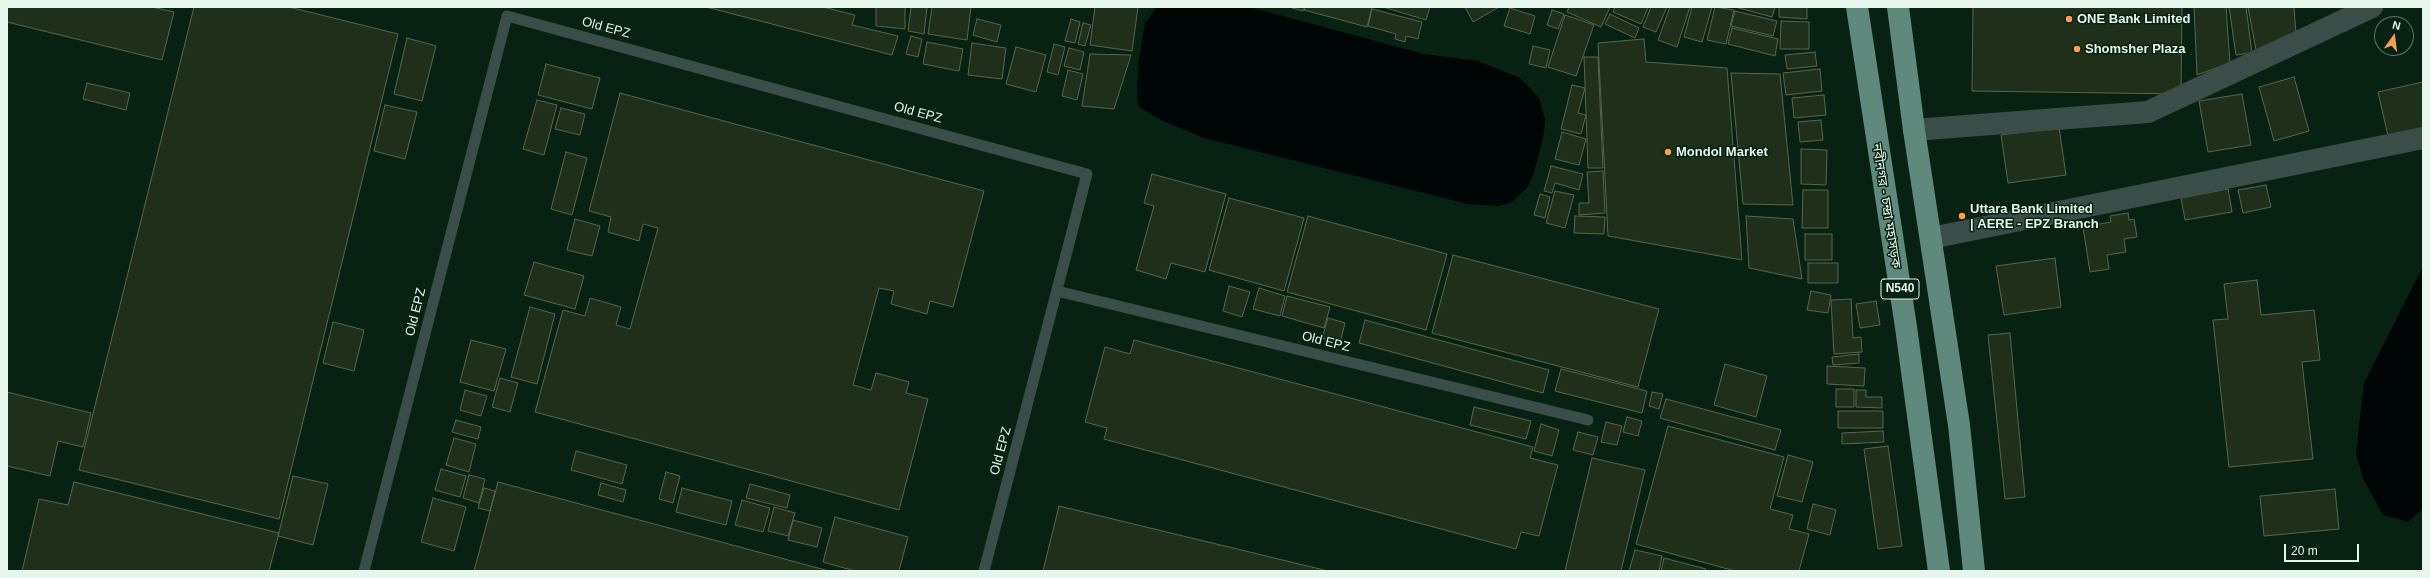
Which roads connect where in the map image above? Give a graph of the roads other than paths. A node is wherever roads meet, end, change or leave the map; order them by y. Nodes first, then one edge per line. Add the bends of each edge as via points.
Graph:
1 (1857, 7) edge
2 (1898, 7) edge
3 (2372, 7) edge
4 (1914, 130) junction
5 (2423, 138) edge
6 (1930, 238) junction
7 (1056, 291) junction
8 (1588, 420) dead end
9 (364, 571) edge
10 (984, 571) edge
11 (1939, 571) edge
12 (1974, 571) edge

1 - 11 highway, নবীনগর - চন্দ্রা মহাসড়ক / N540 via 1914,380
2 - 4 highway, N540
3 - 4 street via 2148,112
4 - 6 highway, N540
5 - 6 street
6 - 12 highway, N540 via 1959,424
7 - 8 lane, Old EPZ
7 - 9 lane, Old EPZ via 1087,174 507,16
7 - 10 lane, Old EPZ

